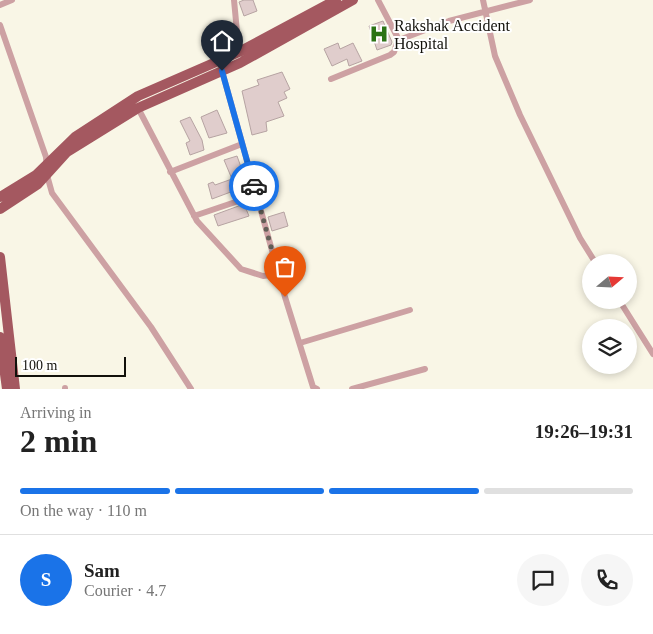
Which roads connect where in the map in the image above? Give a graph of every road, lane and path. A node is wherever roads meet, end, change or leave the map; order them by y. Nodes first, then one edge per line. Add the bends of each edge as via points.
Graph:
1 (12, 0) edge
2 (234, 0) edge
3 (336, 0) edge
4 (353, 0) edge
5 (378, 0) edge
6 (483, 0) edge
7 (530, 0) edge
8 (0, 5) edge
9 (485, 12) junction
10 (0, 26) edge
11 (398, 40) junction
12 (239, 57) junction
13 (222, 71) junction
14 (330, 79) dead end
15 (138, 108) junction
16 (242, 144) junction
17 (47, 162) junction
18 (170, 172) junction
19 (47, 175) junction
20 (256, 195) junction
21 (0, 197) edge
22 (0, 209) edge
23 (194, 216) junction
24 (590, 254) edge
25 (0, 257) edge
26 (278, 274) junction
27 (625, 309) edge
28 (410, 310) dead end
29 (0, 337) edge
30 (300, 343) junction
31 (653, 354) edge
32 (425, 368) dead end
33 (314, 388) edge
34 (366, 388) edge
35 (7, 389) edge
36 (15, 389) edge
37 (191, 389) edge
38 (352, 389) edge

1 - 8 street
2 - 12 street
3 - 12 main road
4 - 12 main road
5 - 11 street
6 - 9 street
7 - 9 street
9 - 11 street via 448,21
9 - 24 street via 495,56 520,115
10 - 17 street
11 - 14 street via 394,52
12 - 13 main road
12 - 17 main road via 138,96 74,137
13 - 15 main road
13 - 16 street
15 - 18 street
15 - 19 main road via 67,152
16 - 18 street
16 - 20 street
17 - 19 street
17 - 21 main road via 36,175
18 - 23 street
19 - 22 main road
19 - 37 street via 52,194 151,327
20 - 23 street
20 - 26 street
23 - 26 street via 241,269 263,276
25 - 36 main road
26 - 30 street
27 - 31 street
28 - 30 street
29 - 35 main road
30 - 33 street
32 - 34 street
34 - 38 street

